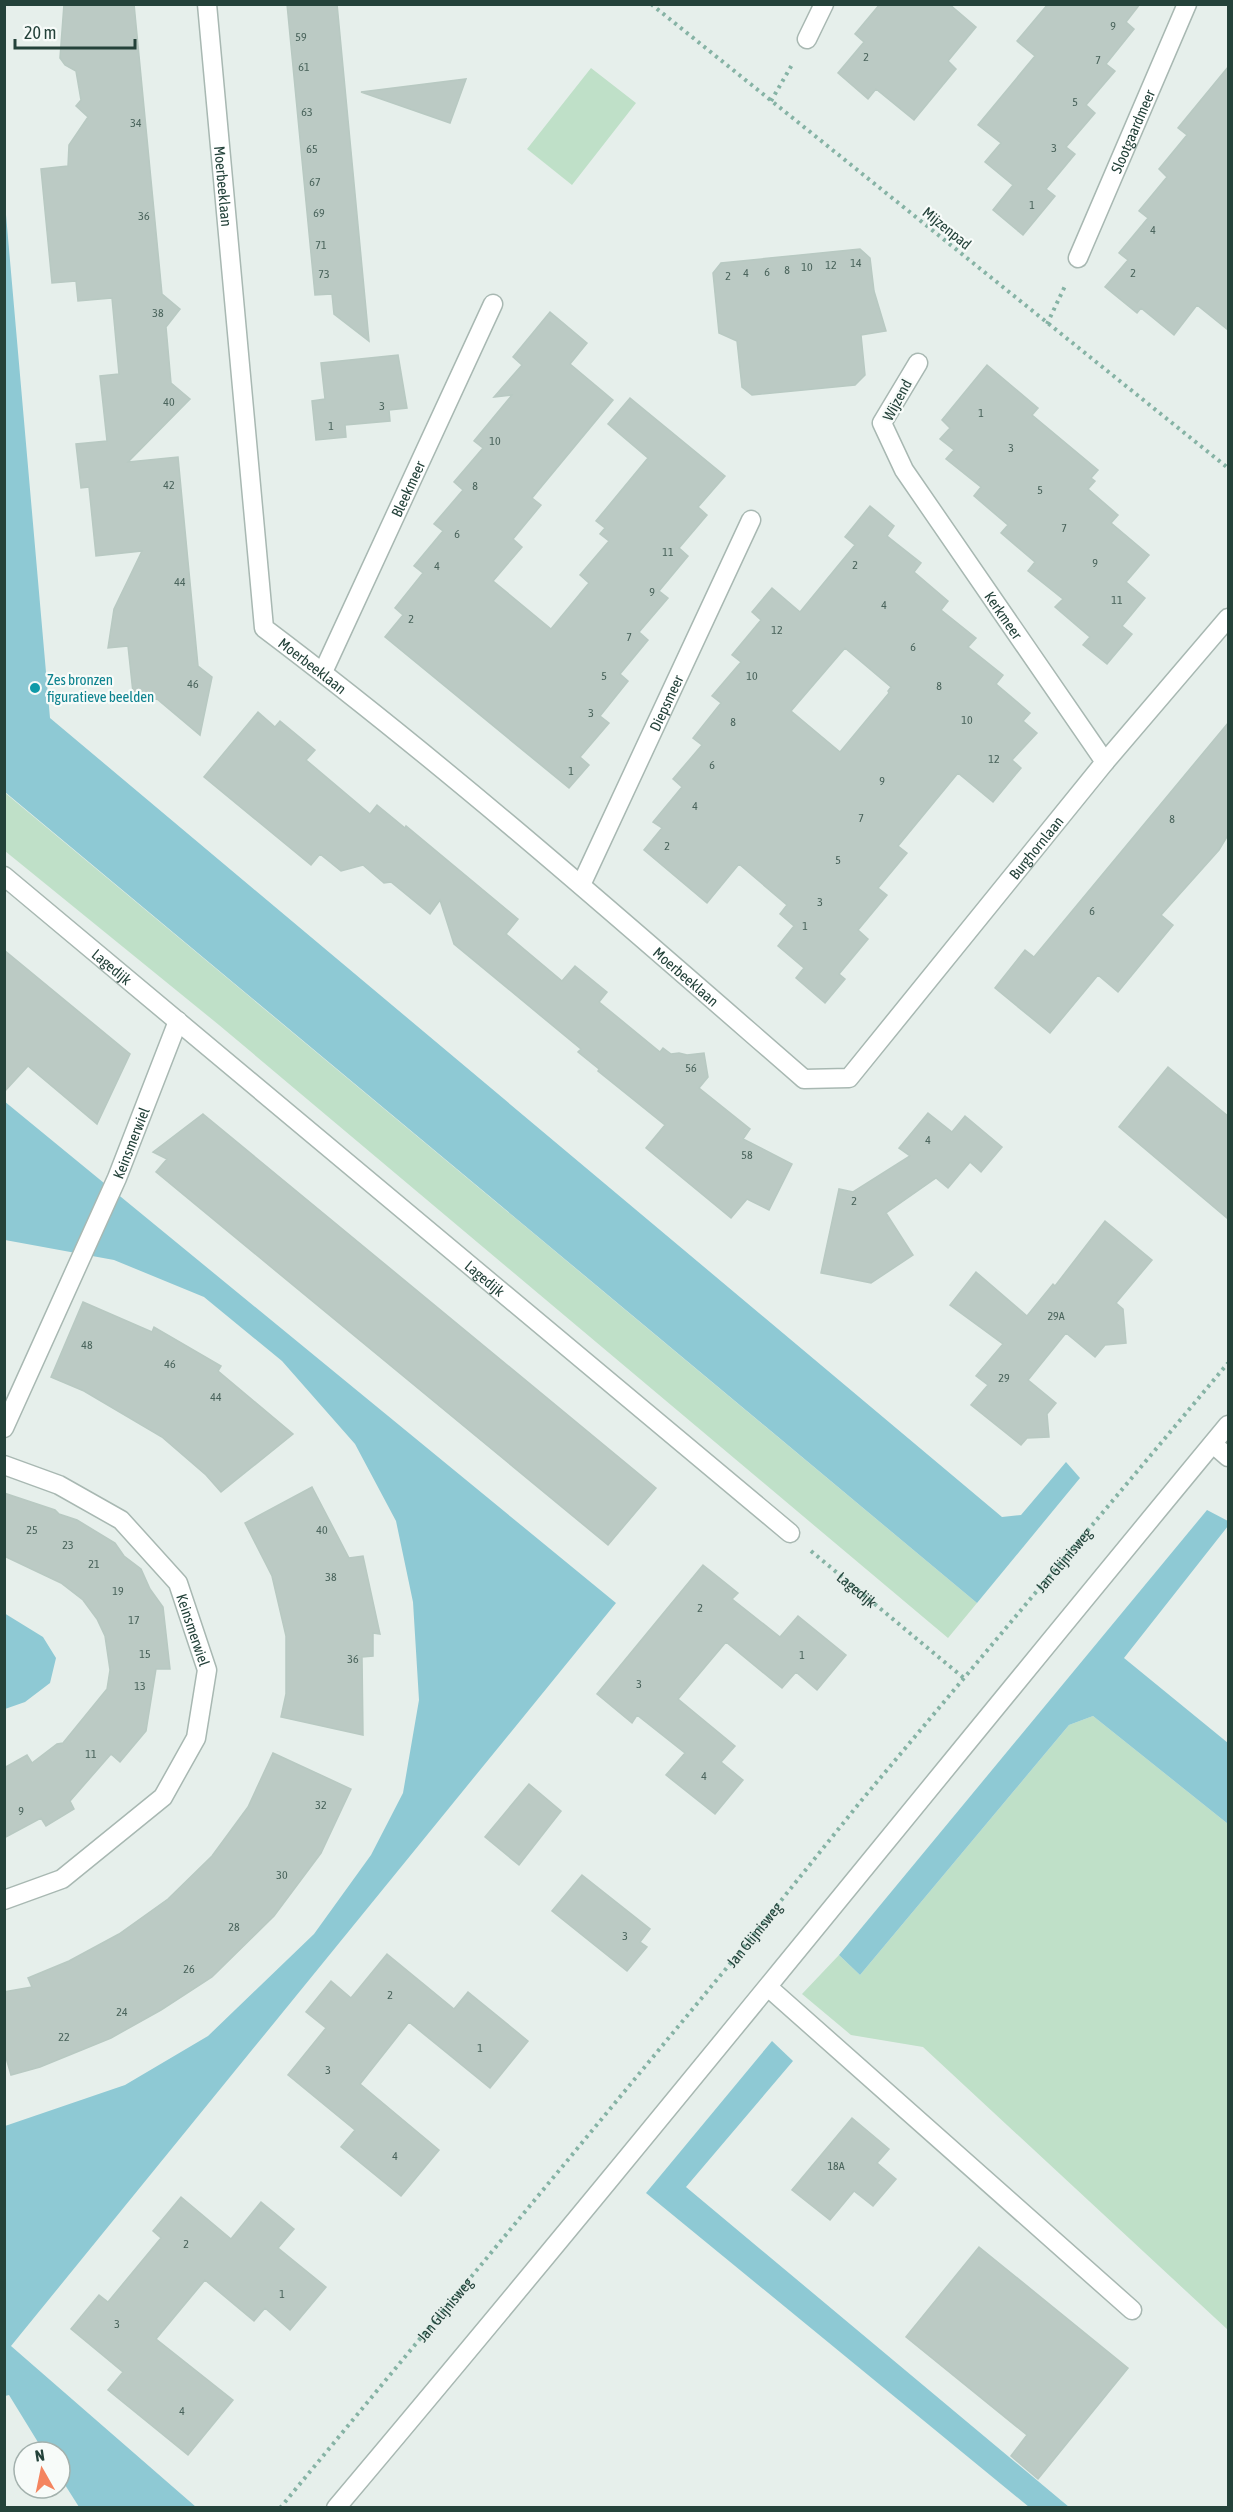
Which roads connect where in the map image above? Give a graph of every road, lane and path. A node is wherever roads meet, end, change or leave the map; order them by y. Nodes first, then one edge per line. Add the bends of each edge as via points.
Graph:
1 (207, 4) edge
2 (651, 4) edge
3 (824, 4) edge
4 (1187, 4) edge
5 (807, 39) joint
6 (771, 101) junction
7 (1078, 258) joint
8 (493, 304) dead end
9 (1047, 324) junction
10 (918, 363) dead end
11 (1228, 468) edge
12 (904, 470) joint
13 (751, 520) dead end
14 (1228, 618) edge
15 (323, 672) junction
16 (1105, 762) junction
17 (4, 876) edge
18 (581, 885) junction
19 (178, 1021) junction
20 (849, 1078) joint
21 (1228, 1363) edge
22 (1228, 1425) edge
23 (4, 1428) edge
24 (1213, 1444) junction
25 (1228, 1457) edge
26 (4, 1465) edge
27 (790, 1533) joint
28 (965, 1679) junction
29 (4, 1900) edge
30 (768, 1987) junction
31 (1132, 2310) dead end
32 (280, 2508) edge
33 (336, 2508) edge

1 - 15 street, Moerbeeklaan via 264,628
2 - 6 path, Mijzenpad
3 - 5 street
4 - 7 street, Slootgaardmeer
5 - 6 path
6 - 9 path, Mijzenpad
7 - 9 path
8 - 15 street, Bleekmeer
9 - 11 path, Mijzenpad
10 - 12 street, Wijzend via 882,423
12 - 16 street, Kerkmeer
13 - 18 street, Diepsmeer
14 - 16 street, Burghornlaan
15 - 18 street, Moerbeeklaan
16 - 20 street, Burghornlaan
17 - 19 street, Lagedijk
18 - 20 street, Moerbeeklaan via 804,1079
19 - 23 street, Keinsmerwiel via 117,1178
19 - 27 street, Lagedijk
21 - 28 path, Jan Glijnisweg
22 - 24 street
24 - 25 street
24 - 30 street
26 - 29 street, Keinsmerwiel via 59,1485 121,1520 178,1583 207,1670 196,1738 163,1797 63,1879
27 - 28 path, Lagedijk
28 - 32 path, Jan Glijnisweg
30 - 31 street
30 - 33 street

